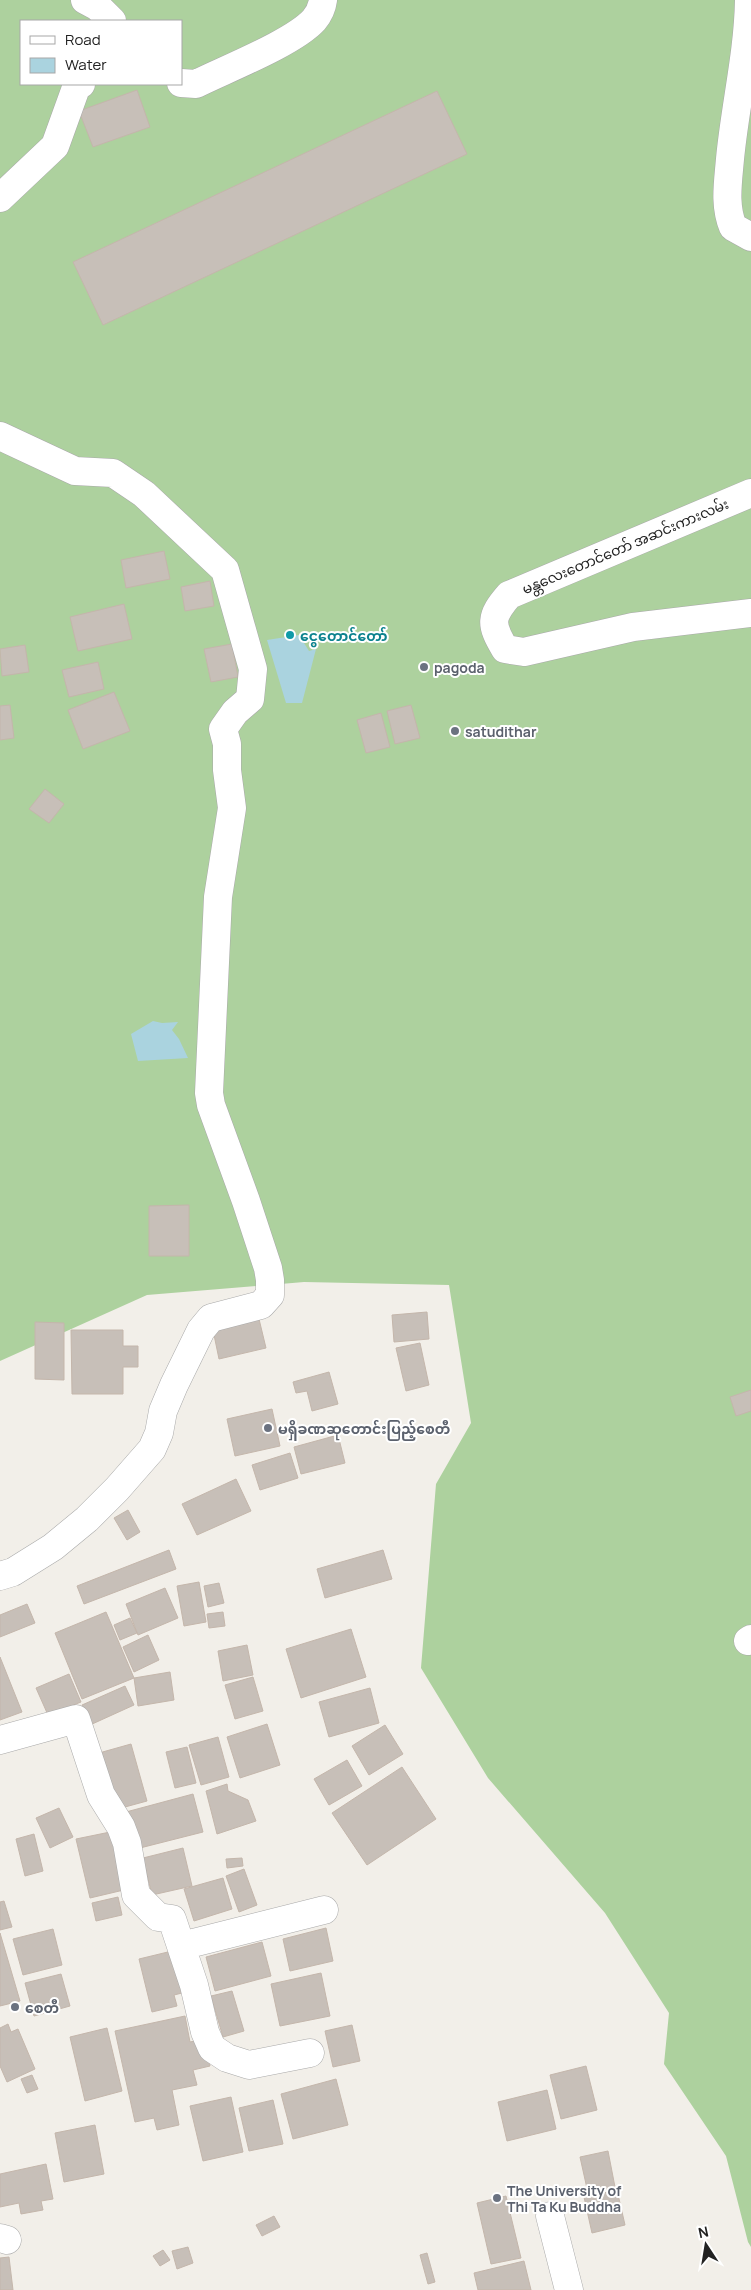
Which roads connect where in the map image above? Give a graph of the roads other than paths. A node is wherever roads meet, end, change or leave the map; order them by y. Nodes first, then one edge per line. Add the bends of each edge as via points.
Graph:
1 (85, 0) edge
2 (323, 0) edge
3 (749, 0) edge
4 (111, 20) edge
5 (182, 83) edge
6 (77, 85) edge
7 (0, 198) edge
8 (751, 237) edge
9 (0, 436) edge
10 (751, 493) edge
11 (751, 613) edge
12 (0, 1576) edge
13 (0, 1740) edge
14 (324, 1910) dead end
15 (181, 1946) junction
16 (310, 2053) dead end
17 (550, 2216) dead end
18 (569, 2290) edge

1 - 4 street
2 - 5 street via 313,21 295,36 196,84
3 - 8 street via 727,198 732,227
6 - 7 street via 54,146
9 - 12 street via 75,471 113,473 144,494 225,570 233,595 252,669 250,699 235,712 223,730 232,808 218,897 209,1093 270,1280 270,1295 262,1305 226,1312 212,1318 201,1330 174,1385 152,1449 117,1489 53,1546 13,1572
10 - 11 street, မန္တလေးတောင်တော် အဆင်းကားလမ်း via 509,595 496,610 494,631 505,649 524,652 633,627
13 - 15 street via 76,1719 101,1795 127,1843 136,1895 158,1917 172,1919
14 - 15 street
15 - 16 street via 212,2048 227,2058 248,2065
17 - 18 street

